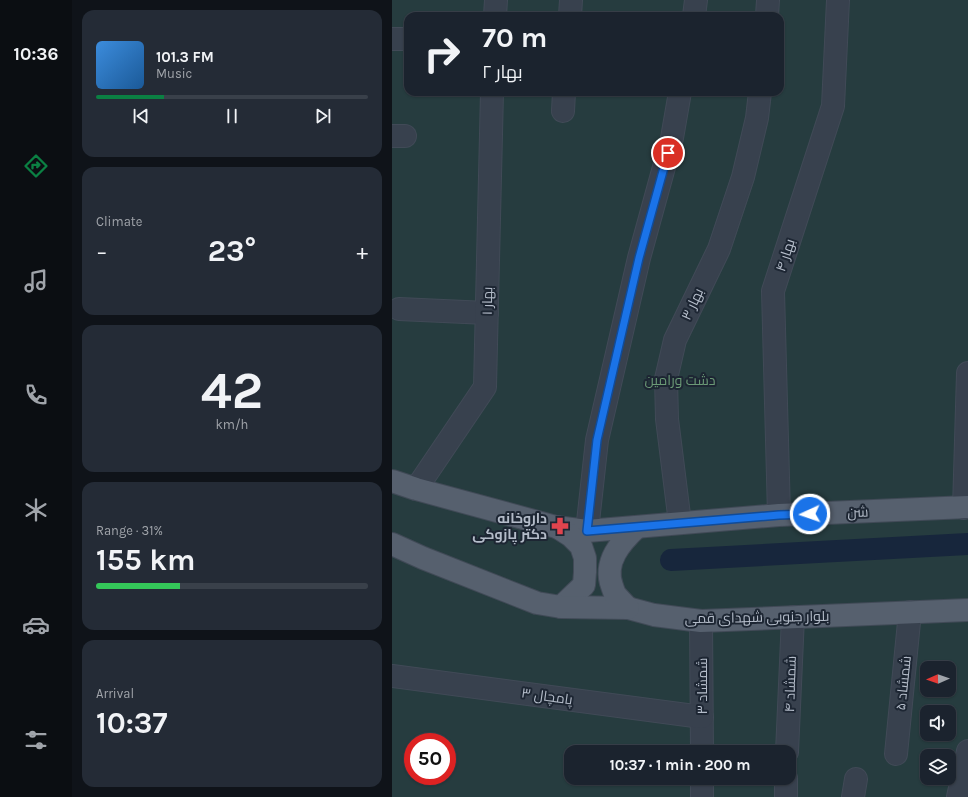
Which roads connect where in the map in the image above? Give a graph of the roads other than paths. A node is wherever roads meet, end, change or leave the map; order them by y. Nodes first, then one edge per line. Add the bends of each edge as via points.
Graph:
1 (496, 0) edge
2 (571, 0) edge
3 (696, 0) edge
4 (768, 0) edge
5 (838, 0) edge
6 (495, 12) edge
7 (570, 12) edge
8 (694, 12) edge
9 (767, 12) edge
10 (392, 39) edge
11 (404, 39) edge
12 (492, 96) edge
13 (679, 96) edge
14 (760, 96) edge
15 (399, 309) dead end
16 (487, 313) junction
17 (968, 373) edge
18 (392, 481) edge
19 (416, 489) junction
20 (966, 507) edge
21 (779, 515) junction
22 (680, 523) junction
23 (556, 526) junction
24 (637, 527) junction
25 (587, 531) junction
26 (392, 544) edge
27 (561, 607) junction
28 (628, 608) junction
29 (968, 610) edge
30 (910, 612) junction
31 (793, 617) junction
32 (701, 621) junction
33 (392, 676) edge
34 (702, 717) junction
35 (702, 745) edge
36 (787, 745) edge
37 (968, 751) edge
38 (896, 754) dead end
39 (702, 785) edge
40 (786, 785) edge
41 (702, 797) edge
42 (786, 797) edge
43 (958, 797) edge

1 - 6 street
2 - 7 street
3 - 8 street
4 - 9 street
5 - 21 street, بهار ۴ via 833,106 773,291
10 - 11 street
12 - 16 street, بهار ۱
13 - 25 street via 672,138 639,258 597,440
14 - 22 street, بهار ۳ via 743,177 719,249 675,340 666,379 667,419
15 - 16 street
16 - 19 street, بهار ۱ via 485,387
17 - 20 street
18 - 19 main road
19 - 23 main road
20 - 21 main road, شن
21 - 22 main road, شن
22 - 24 main road, شن
23 - 25 main road, شن
23 - 27 main road via 581,546 585,558 584,585
24 - 25 main road, شن
24 - 28 main road via 616,550 609,578 615,593
26 - 27 main road, بلوار جنوبی شهدای قمی via 537,603
27 - 28 main road, بلوار جنوبی شهدای قمی
28 - 32 main road, بلوار جنوبی شهدای قمی via 654,615
29 - 30 main road, بلوار جنوبی شهدای قمی
30 - 31 main road, بلوار جنوبی شهدای قمی
30 - 38 street, شمشاد ۵
31 - 32 main road, بلوار جنوبی شهدای قمی
31 - 36 street, شمشاد ۴
32 - 34 street, شمشاد ۳
33 - 34 street, پامچال ۳
34 - 35 street, شمشاد ۳
37 - 43 street
39 - 41 street
40 - 42 street

